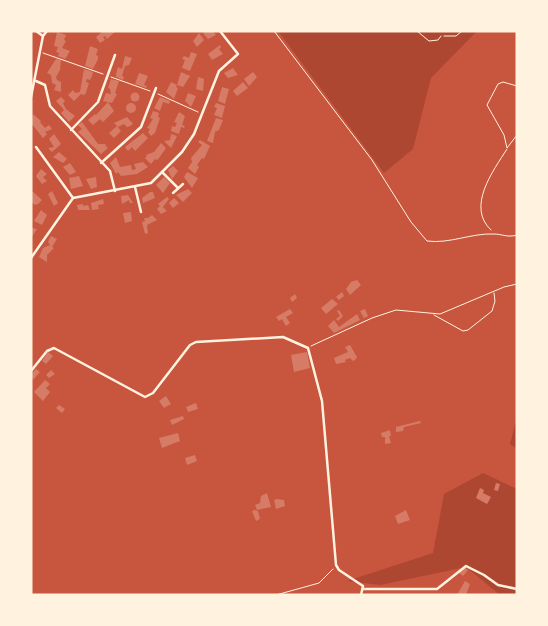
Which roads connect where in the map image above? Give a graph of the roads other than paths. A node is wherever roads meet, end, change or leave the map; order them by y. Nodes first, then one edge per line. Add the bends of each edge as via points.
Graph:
1 (36, 31) edge
2 (47, 31) edge
3 (220, 31) edge
4 (274, 31) edge
5 (417, 31) edge
6 (43, 36) junction
7 (441, 36) road end
8 (115, 55) dead end
9 (36, 81) junction
10 (156, 88) dead end
11 (31, 97) edge
12 (70, 130) junction
13 (36, 147) dead end
14 (101, 162) junction
15 (162, 172) junction
16 (183, 184) dead end
17 (136, 187) junction
18 (178, 188) junction
19 (115, 191) junction
20 (173, 193) dead end
21 (73, 198) junction
22 (141, 212) dead end
23 (517, 235) edge
24 (31, 258) edge
25 (31, 371) edge
26 (363, 589) junction
27 (517, 589) edge
28 (361, 595) edge

1 - 6 street
2 - 6 street
3 - 15 street via 238,54 219,71 194,134
4 - 23 lane via 372,160 411,222 427,240 438,242 495,234
5 - 7 lane via 430,41
6 - 9 street
8 - 12 street via 98,102
9 - 11 street
9 - 12 street via 45,86 50,106
10 - 14 street via 140,127
12 - 14 street
13 - 21 street
14 - 19 street via 110,171
15 - 17 street via 151,183
15 - 18 street
16 - 18 street
17 - 19 street
17 - 22 street
18 - 20 street
19 - 21 street
21 - 24 street
25 - 26 street via 47,351 54,348 145,397 153,393 190,345 196,342 283,337 308,348 322,402 337,568
26 - 27 street via 437,589 466,566 498,585
26 - 28 street

